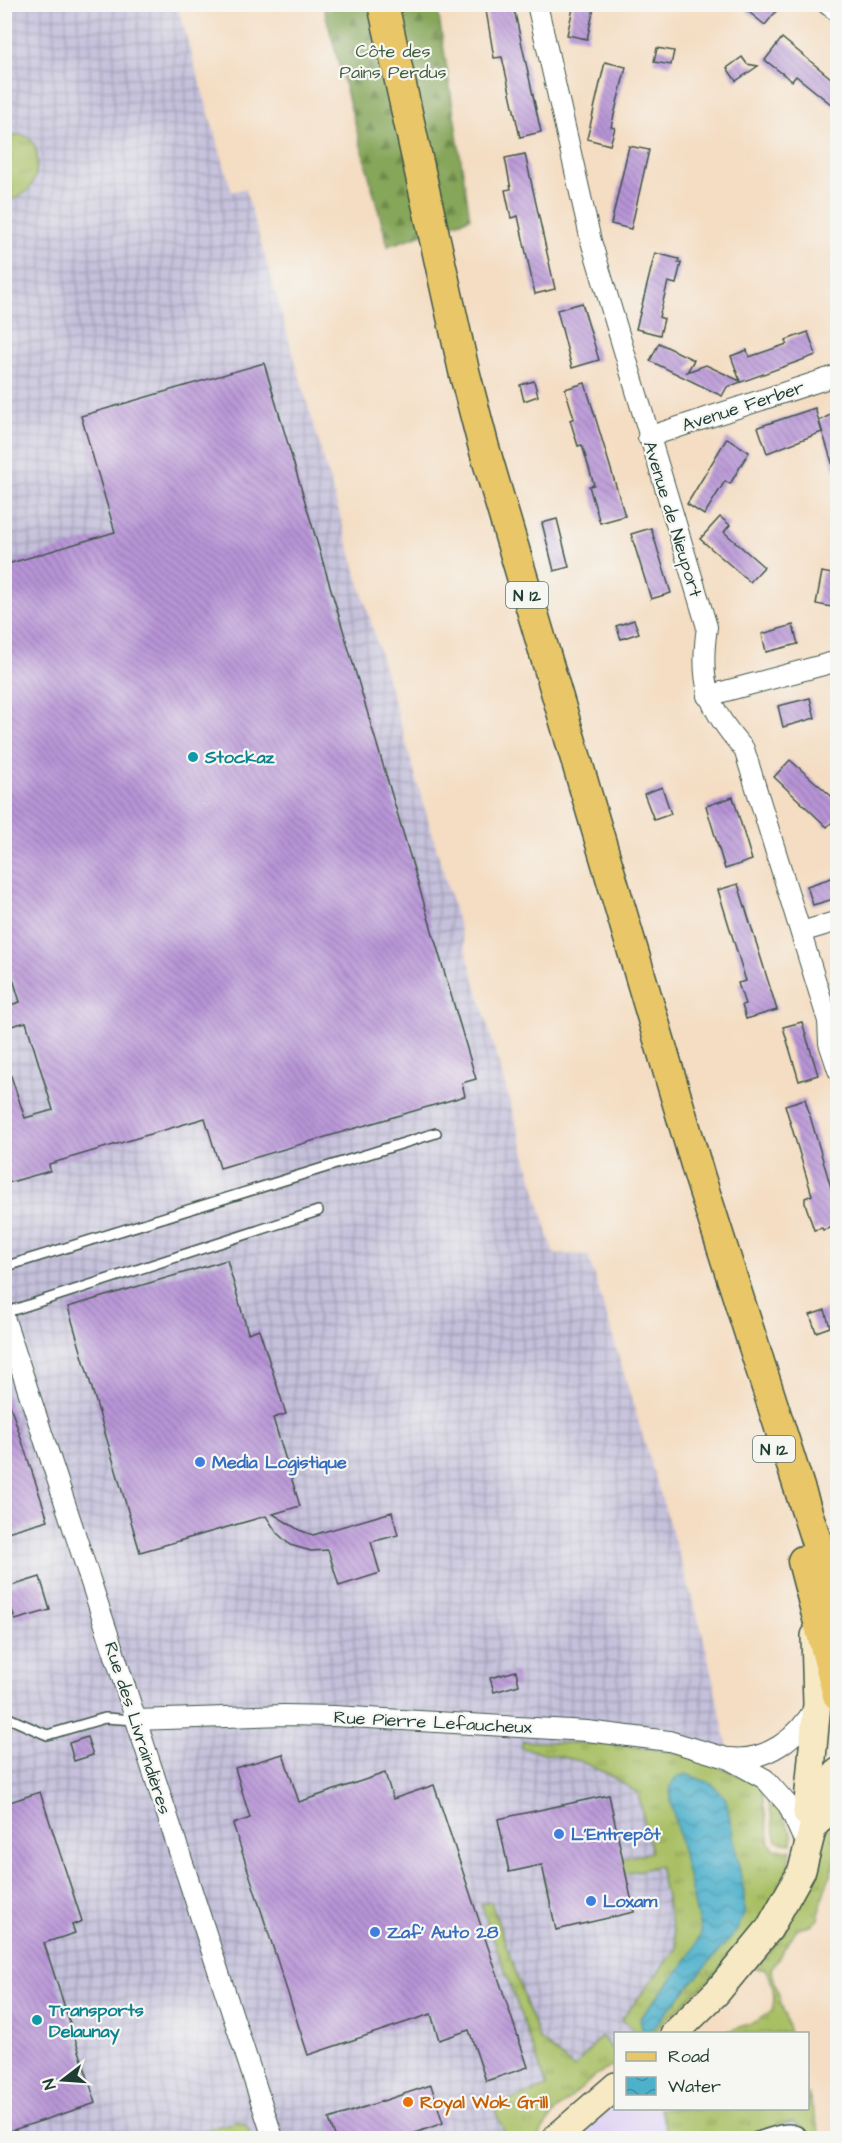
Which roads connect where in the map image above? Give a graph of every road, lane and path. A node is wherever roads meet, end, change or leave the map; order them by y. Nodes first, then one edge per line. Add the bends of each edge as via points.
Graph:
1 (383, 4) edge
2 (537, 4) edge
3 (827, 4) edge
4 (837, 12) edge
5 (837, 375) edge
6 (648, 437) junction
7 (837, 661) edge
8 (707, 696) junction
9 (837, 921) edge
10 (801, 932) junction
11 (833, 1028) edge
12 (837, 1070) edge
13 (436, 1134) dead end
14 (318, 1211) dead end
15 (4, 1267) edge
16 (741, 1301) junction
17 (4, 1315) edge
18 (829, 1601) edge
19 (827, 1700) edge
20 (4, 1716) edge
21 (136, 1720) junction
22 (727, 1758) junction
23 (837, 1772) edge
24 (837, 1798) edge
25 (804, 1824) junction
26 (792, 1889) junction
27 (676, 2032) edge
28 (614, 2087) edge
29 (273, 2139) edge
30 (556, 2139) edge
31 (754, 2139) edge
32 (805, 2139) edge

1 - 16 main road, N 12 via 464,372 487,458 700,1178
2 - 6 street, Avenue de Nieuport via 591,241
3 - 4 street
5 - 6 street, Avenue Ferber
6 - 8 street, Avenue de Nieuport via 707,627 703,651
7 - 8 street
8 - 10 street, Avenue de Nieuport via 725,729 744,749
9 - 10 street
10 - 11 street, Avenue de Nieuport
11 - 12 street, Avenue de Nieuport via 829,1043
13 - 15 lane
14 - 17 lane
16 - 18 main road, N 12 via 813,1529
16 - 18 main road, N 12 via 760,1395
17 - 21 street, Rue des Livraindières
18 - 19 main road, N 12
19 - 22 street via 775,1749 749,1758
19 - 25 main road, N 12
20 - 21 lane via 47,1735 105,1718
21 - 22 street, Rue Pierre Lefaucheux via 324,1715 587,1731 669,1741
21 - 29 street, Rue des Livraindières
22 - 25 street via 774,1787
23 - 25 main road
24 - 26 main road via 813,1827 802,1870
25 - 26 main road
26 - 27 main road via 755,1948
28 - 30 main road
31 - 32 lane via 792,2129

